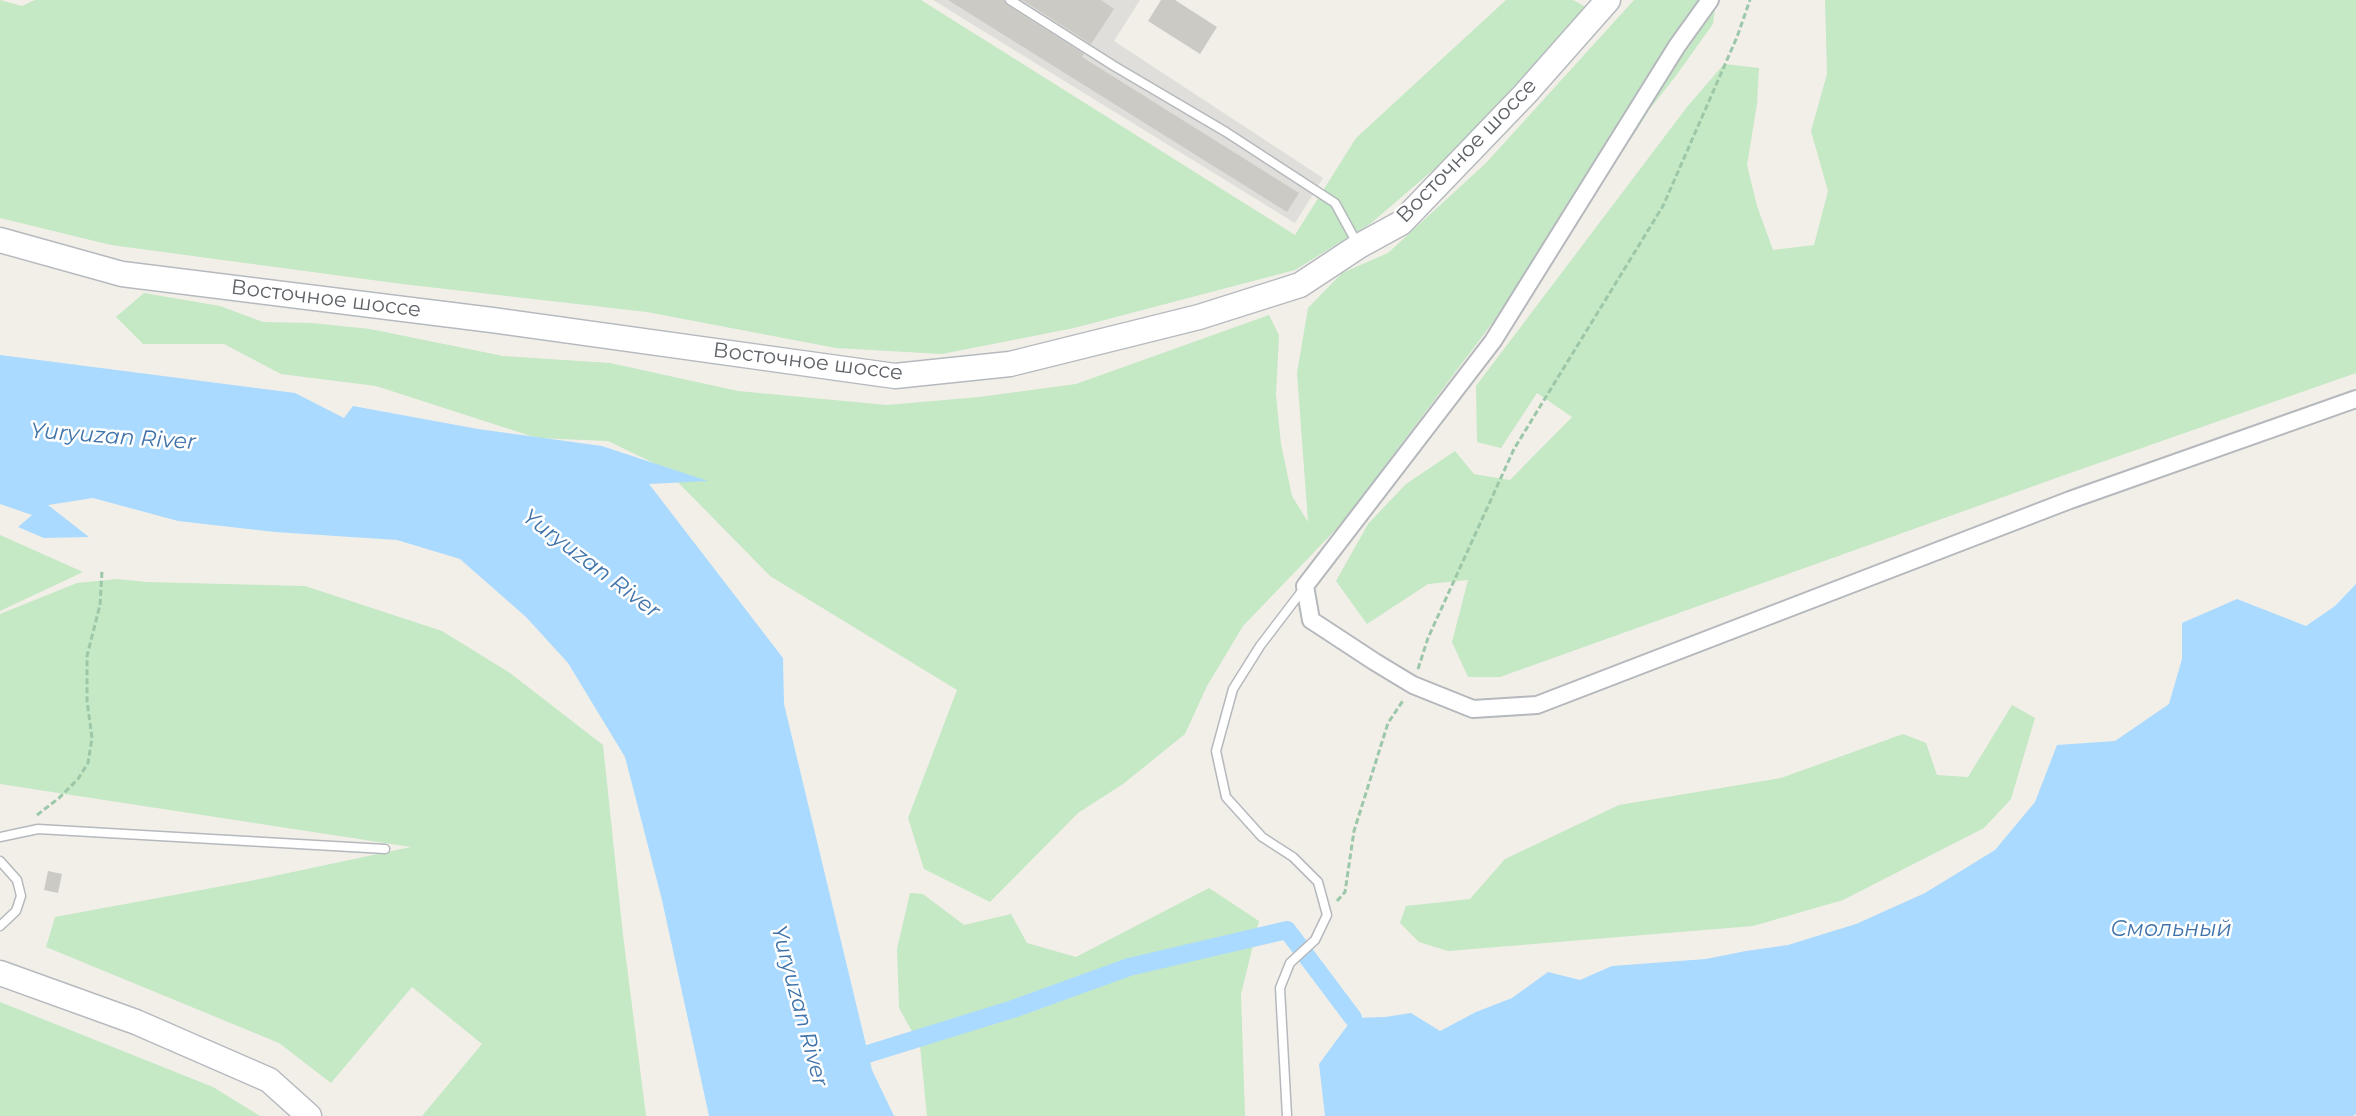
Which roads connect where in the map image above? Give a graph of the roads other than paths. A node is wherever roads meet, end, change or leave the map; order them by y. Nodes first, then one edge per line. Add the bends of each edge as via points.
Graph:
1 (1010, 0) edge
2 (1608, 0) edge
3 (1710, 0) edge
4 (0, 240) edge
5 (1359, 246) junction
6 (2356, 399) edge
7 (1305, 586) junction
8 (0, 837) edge
9 (385, 849) dead end
10 (0, 861) edge
11 (0, 926) edge
12 (0, 973) edge
13 (309, 1116) edge
14 (1287, 1116) edge

1 - 5 lane via 1335,203
2 - 5 main road, Восточное шоссе via 1525,94 1401,223
3 - 7 street via 1677,46 1493,341
4 - 5 main road, Восточное шоссе via 122,274 895,376 1010,364 1199,318 1300,285
6 - 7 street via 2070,500 1537,705 1473,709 1413,685 1311,620
7 - 14 lane via 1233,689 1216,751 1226,797 1262,837 1293,856 1318,882 1327,915 1315,940 1290,963 1280,988
8 - 9 lane via 38,829
10 - 11 lane via 17,880 21,896 16,911
12 - 13 main road via 136,1022 269,1080

